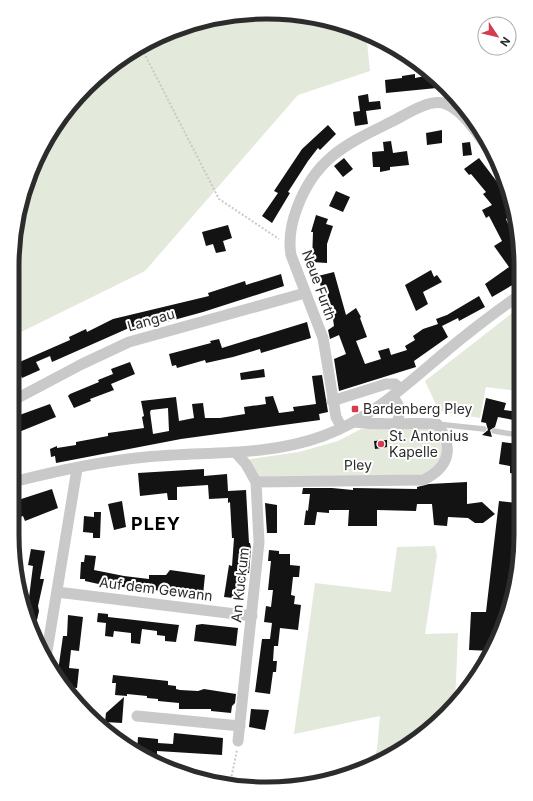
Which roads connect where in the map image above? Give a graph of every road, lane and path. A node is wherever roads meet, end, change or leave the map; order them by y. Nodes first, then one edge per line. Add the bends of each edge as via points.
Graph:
1 (143, 52) edge
2 (472, 129) edge
3 (289, 245) junction
4 (305, 293) junction
5 (514, 299) edge
6 (397, 393) junction
7 (19, 397) edge
8 (332, 401) junction
9 (355, 422) junction
10 (397, 422) junction
11 (437, 424) junction
12 (342, 428) junction
13 (484, 429) dead end
14 (494, 431) dead end
15 (514, 434) edge
16 (236, 453) junction
17 (77, 469) junction
18 (19, 481) edge
19 (256, 482) junction
20 (57, 592) junction
21 (252, 616) junction
22 (47, 649) edge
23 (137, 716) dead end
24 (240, 726) junction
25 (238, 741) joint
26 (231, 779) edge

1 - 3 path via 219,199
2 - 3 street, Neue Furth via 450,105 433,103 352,141 329,157 314,174 301,196 290,224
3 - 4 street, Neue Furth
4 - 7 street, Langau via 129,342
4 - 8 street, Neue Furth via 323,338
5 - 6 street via 476,326
6 - 8 street via 394,384 386,384
6 - 9 street
6 - 10 street via 401,412
8 - 12 street, Neue Furth
9 - 10 street
9 - 12 street
10 - 11 street
11 - 13 lane
11 - 19 street, Pley via 447,440 447,452 442,466 423,480
12 - 16 street via 296,444
14 - 15 lane
16 - 17 street via 146,457
16 - 19 street, An Kuckum
17 - 18 street
17 - 20 street
19 - 21 street, An Kuckum via 259,542
20 - 21 street, Auf dem Gewann
20 - 22 street
21 - 24 street, An Kuckum
23 - 24 street
24 - 25 street, An Kuckum
25 - 26 path

